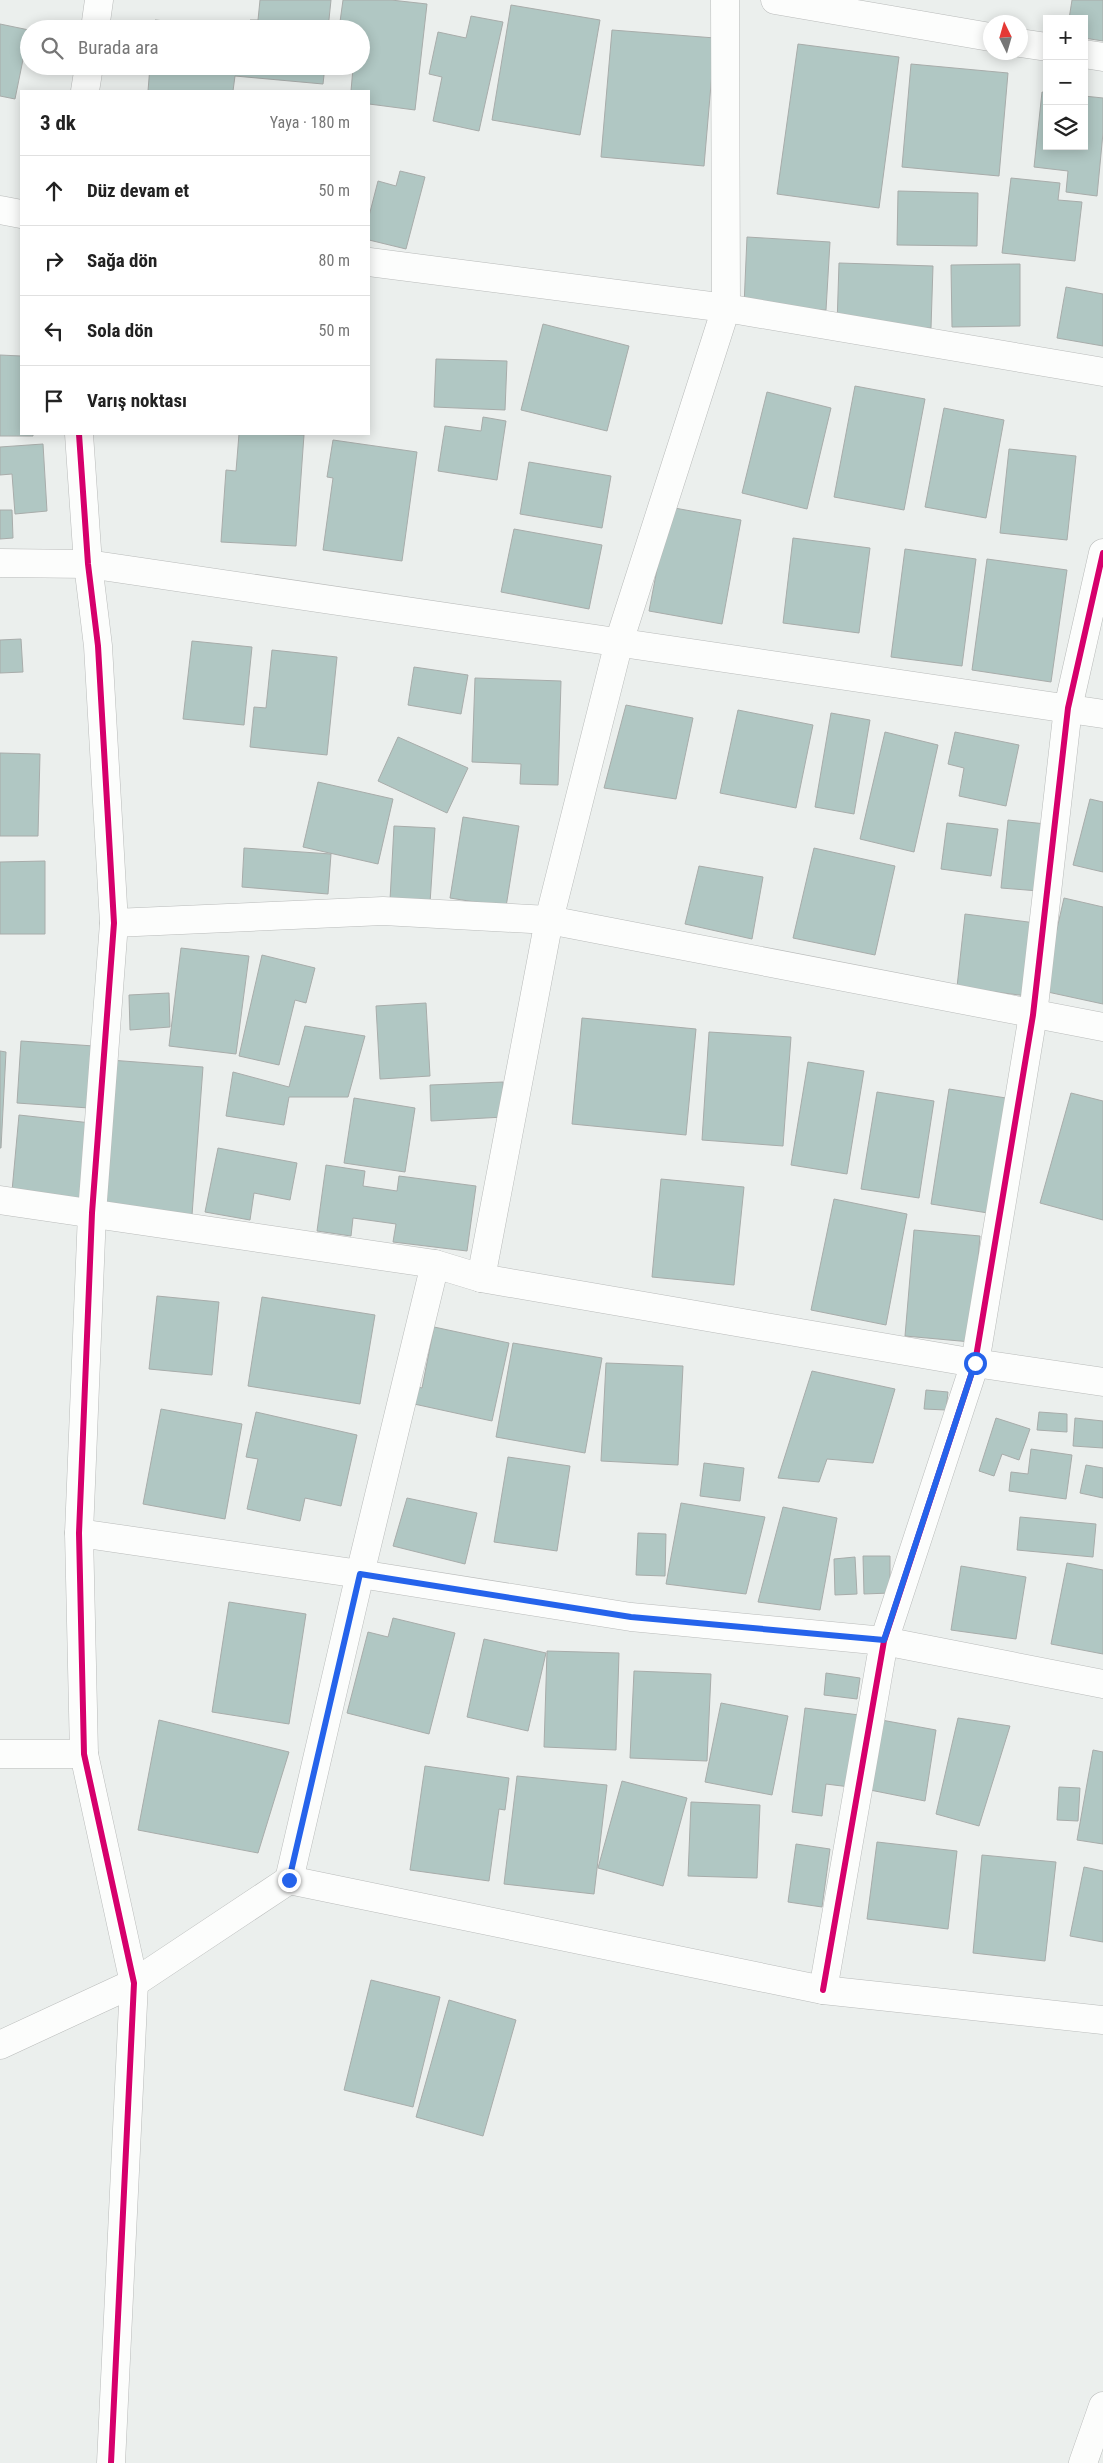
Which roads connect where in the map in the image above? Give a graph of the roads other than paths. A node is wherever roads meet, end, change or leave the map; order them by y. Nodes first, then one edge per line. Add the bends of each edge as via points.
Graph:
1 (99, 0) edge
2 (725, 0) edge
3 (776, 0) edge
4 (96, 20) edge
5 (983, 36) edge
6 (1028, 43) edge
7 (1043, 46) edge
8 (1088, 55) edge
9 (1103, 57) edge
10 (88, 75) edge
11 (86, 90) edge
12 (0, 210) edge
13 (20, 214) edge
14 (370, 262) edge
15 (726, 308) junction
16 (1103, 372) edge
17 (79, 435) edge
18 (1103, 553) edge
19 (0, 563) edge
20 (88, 564) junction
21 (619, 642) junction
22 (1068, 708) junction
23 (1103, 714) edge
24 (549, 920) junction
25 (114, 923) junction
26 (1034, 1014) junction
27 (1103, 1027) edge
28 (0, 1200) edge
29 (92, 1213) junction
30 (435, 1264) junction
31 (481, 1278) junction
32 (975, 1363) junction
33 (1103, 1382) edge
34 (79, 1533) junction
35 (360, 1574) junction
36 (884, 1640) junction
37 (1103, 1684) edge
38 (0, 1754) edge
39 (84, 1754) junction
40 (289, 1880) junction
41 (134, 1983) junction
42 (823, 1990) junction
43 (1103, 2020) edge
44 (0, 2045) edge
45 (1103, 2406) edge
46 (111, 2463) edge
47 (1083, 2463) edge

1 - 4 street
2 - 15 street
3 - 5 street
6 - 7 street
8 - 9 street
10 - 11 street
12 - 13 street
14 - 15 street
15 - 16 street
15 - 21 street
17 - 20 street
18 - 22 street
19 - 20 street
20 - 21 street
20 - 25 street via 98,646
21 - 22 street
21 - 24 street
22 - 23 street
22 - 26 street
24 - 25 street via 383,910
24 - 26 street
24 - 31 street
25 - 29 street
26 - 27 street
26 - 32 street
28 - 29 street
29 - 30 street
29 - 34 street
30 - 31 street
30 - 35 street
31 - 32 street
32 - 33 street
32 - 36 street
34 - 35 street
34 - 39 street
35 - 36 street via 631,1617
35 - 40 street
36 - 37 street
36 - 42 street
38 - 39 street
39 - 41 street
40 - 41 street
40 - 42 street
41 - 44 street
41 - 46 street
42 - 43 street
45 - 47 street

